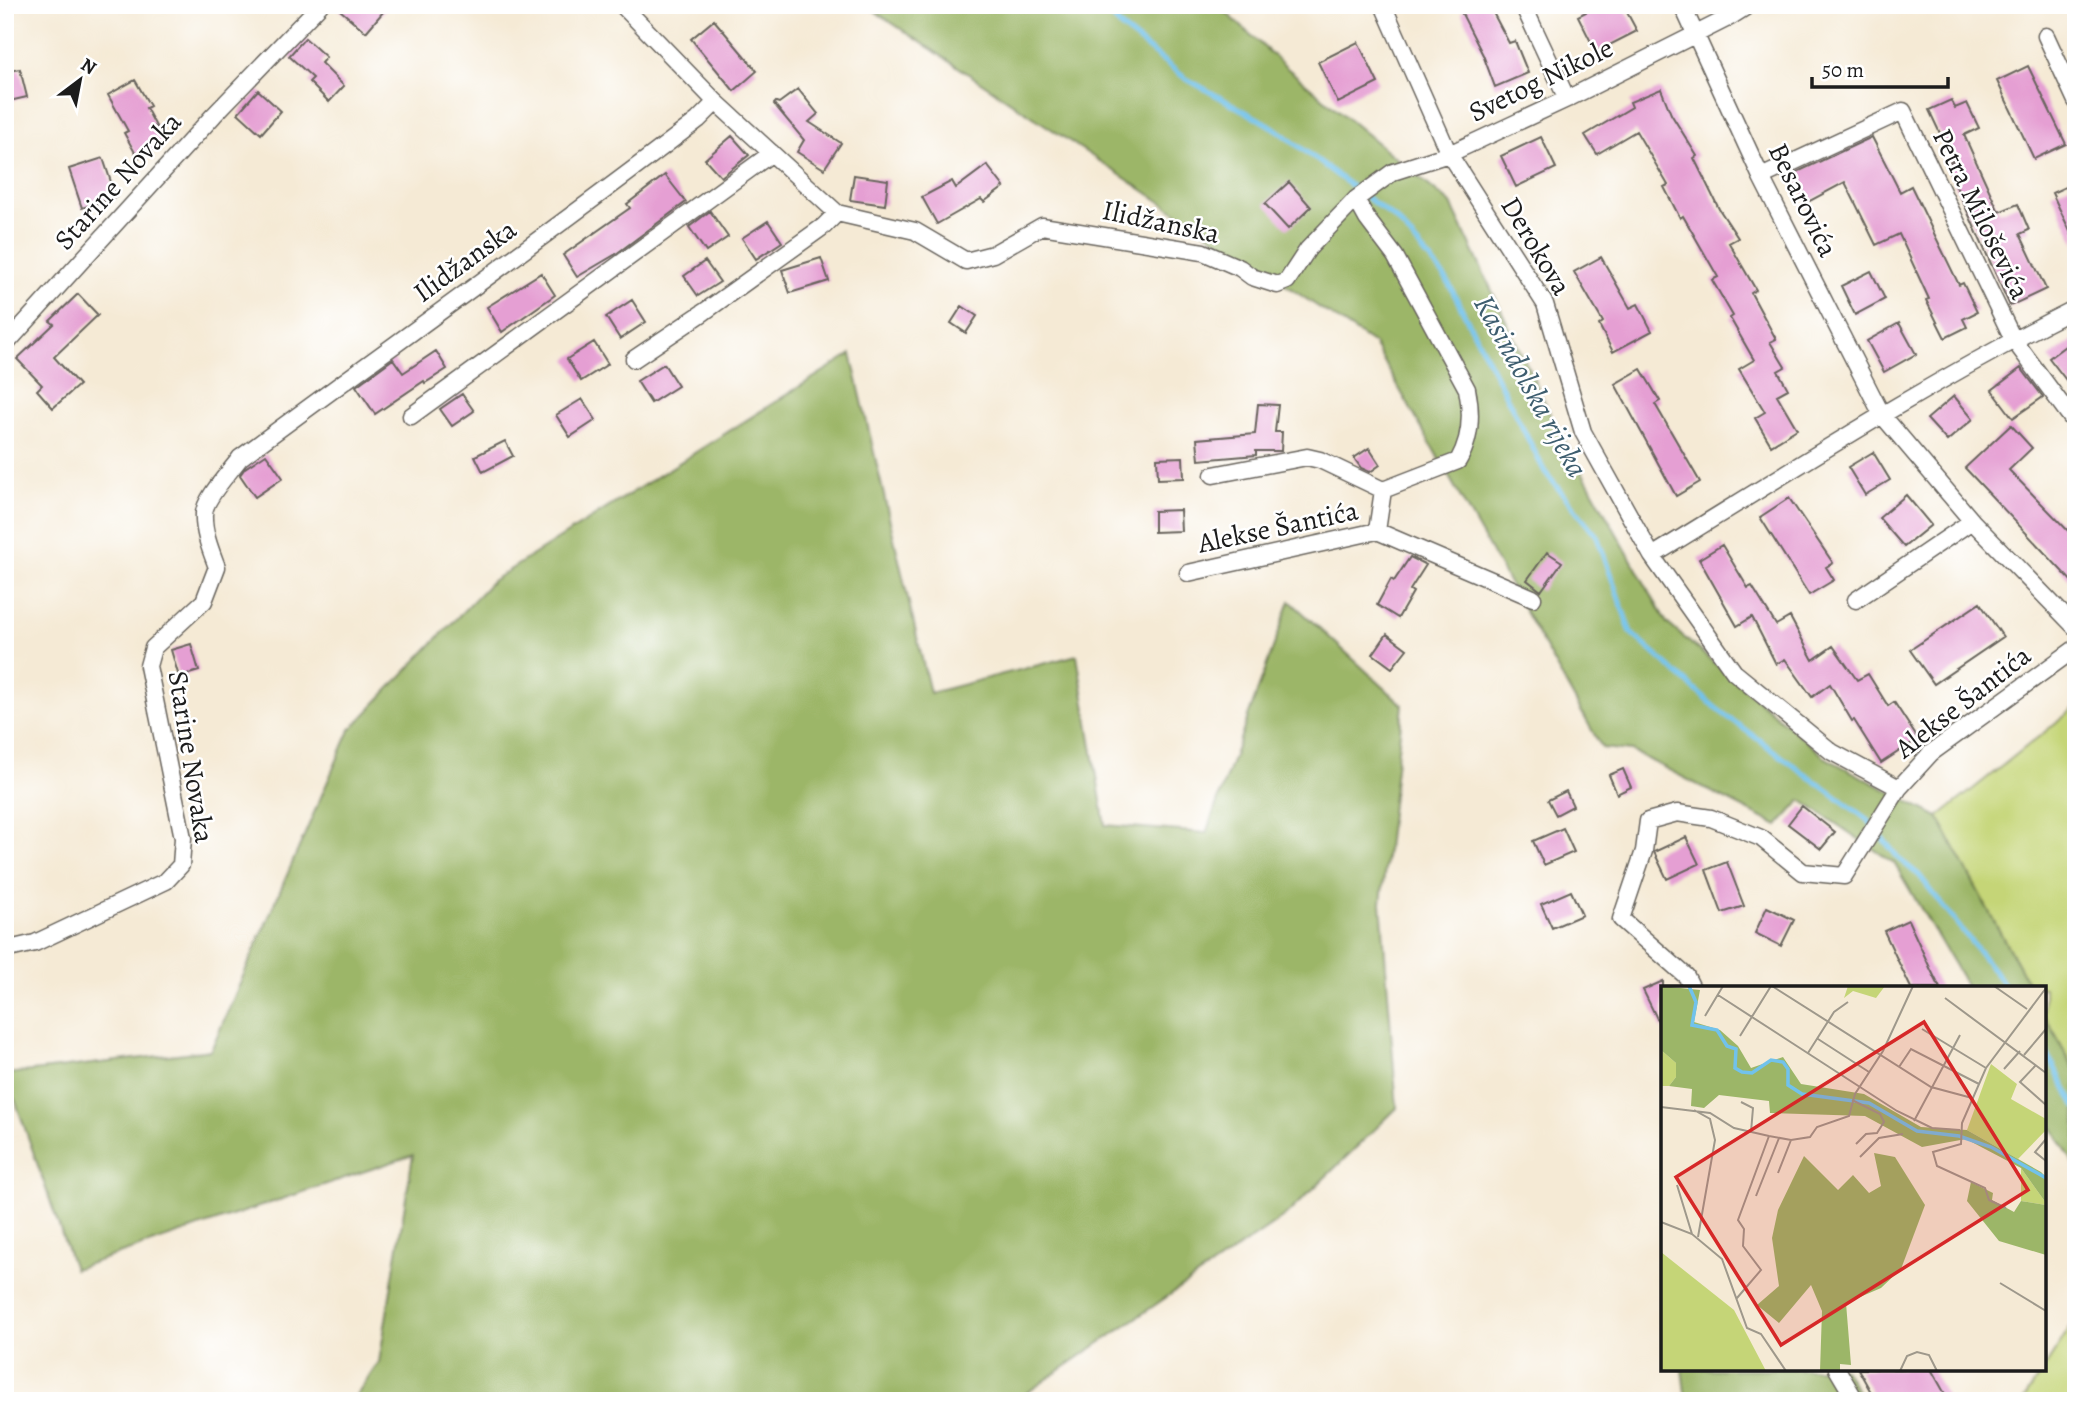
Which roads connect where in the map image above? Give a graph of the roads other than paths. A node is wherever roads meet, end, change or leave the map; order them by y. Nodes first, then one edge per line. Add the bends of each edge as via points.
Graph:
1 (320, 5) edge
2 (1383, 5) edge
3 (1523, 5) edge
4 (1682, 5) edge
5 (1749, 5) edge
6 (623, 6) edge
7 (1695, 33) junction
8 (2046, 36) dead end
9 (1567, 99) junction
10 (2076, 101) edge
11 (716, 102) junction
12 (772, 153) junction
13 (1449, 154) junction
14 (1761, 177) junction
15 (1356, 199) junction
16 (837, 213) junction
17 (2076, 308) edge
18 (2013, 339) junction
19 (5, 345) edge
20 (634, 359) dead end
21 (1882, 415) junction
22 (411, 416) dead end
23 (2076, 425) edge
24 (240, 458) joint
25 (1213, 475) dead end
26 (1383, 491) junction
27 (1972, 520) junction
28 (1377, 531) junction
29 (1652, 556) junction
30 (1188, 573) dead end
31 (1534, 598) dead end
32 (1856, 600) dead end
33 (2076, 628) edge
34 (2076, 648) edge
35 (1899, 788) junction
36 (5, 950) edge
37 (1691, 986) edge
38 (1838, 1371) edge
39 (1856, 1401) edge

1 - 19 street, Starine Novaka
2 - 13 street, Derokova
3 - 9 street
4 - 7 street, Besarovića
5 - 7 street, Svetog Nikole
6 - 11 street, Ilidžanska
7 - 9 street, Svetog Nikole
7 - 14 street, Besarovića
8 - 10 street
9 - 13 street, Svetog Nikole
11 - 12 street, Ilidžanska
11 - 24 street, Ilidžanska via 572,216
12 - 16 street, Ilidžanska
12 - 22 street
13 - 15 street, Svetog Nikole via 1393,172
13 - 29 street, Derokova via 1545,304 1583,432
14 - 18 street, Petra Miloševića via 1903,111
14 - 21 street, Besarovića
15 - 16 street, Ilidžanska via 1308,249 1287,281 1277,285 1203,252 1042,226 993,254 966,261 915,231
15 - 26 street via 1395,256 1458,368 1472,410 1458,461
16 - 20 street
17 - 18 street, Petra Miloševića
18 - 21 street
18 - 23 street, Petra Miloševića
21 - 27 street, Besarovića
21 - 29 street
24 - 36 street, Starine Novaka via 203,511 217,568 204,601 153,648 148,666 183,838 181,865 166,881 35,943
25 - 26 street via 1307,457
26 - 28 street
27 - 32 street
27 - 33 street, Besarovića
28 - 30 street, Alekse Šantića
28 - 31 street, Alekse Šantića
29 - 35 street, Derokova via 1734,671 1832,752
34 - 35 street, Alekse Šantića via 1931,753
35 - 37 street, Alekse Šantića via 1844,876 1803,872 1761,838 1711,818 1677,813 1648,821 1644,851 1621,919 1686,976
38 - 39 street

